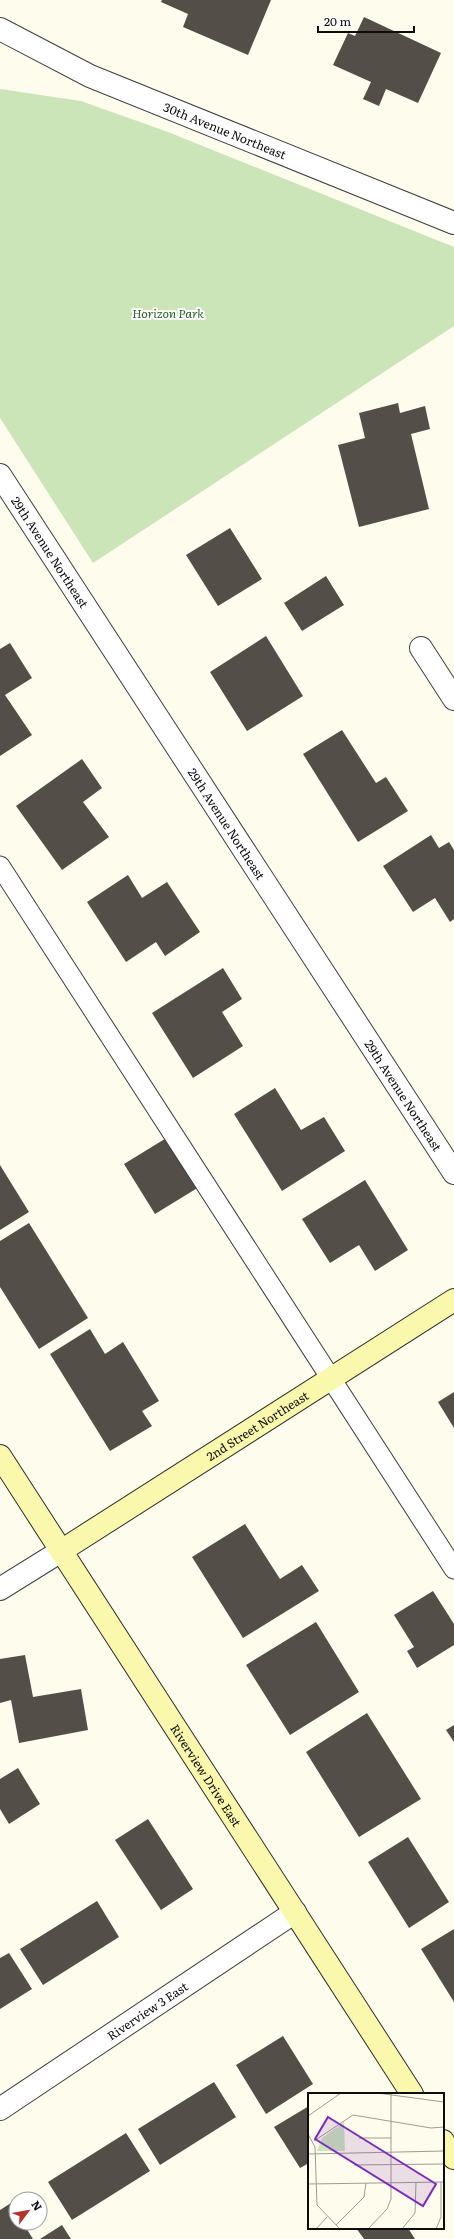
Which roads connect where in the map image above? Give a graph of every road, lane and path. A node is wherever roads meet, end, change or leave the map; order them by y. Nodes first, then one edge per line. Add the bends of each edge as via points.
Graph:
1 (0, 29) edge
2 (454, 223) edge
3 (0, 475) edge
4 (421, 648) dead end
5 (454, 699) edge
6 (0, 866) edge
7 (454, 1173) edge
8 (454, 1300) edge
9 (330, 1379) junction
10 (0, 1456) edge
11 (62, 1551) junction
12 (454, 1569) edge
13 (0, 1589) edge
14 (295, 1912) junction
15 (411, 2093) edge
16 (0, 2109) edge
17 (444, 2143) edge
18 (454, 2158) edge

1 - 2 street, 30th Avenue Northeast via 90,76
3 - 7 street, 29th Avenue Northeast
4 - 5 street
6 - 9 lane
8 - 9 street, 2nd Street Northeast
9 - 11 street, 2nd Street Northeast
9 - 12 lane
10 - 11 street, Riverview Drive East
11 - 13 street
11 - 14 street, Riverview Drive East
14 - 15 street, Riverview Drive East
14 - 16 street, Riverview 3 East
17 - 18 street

